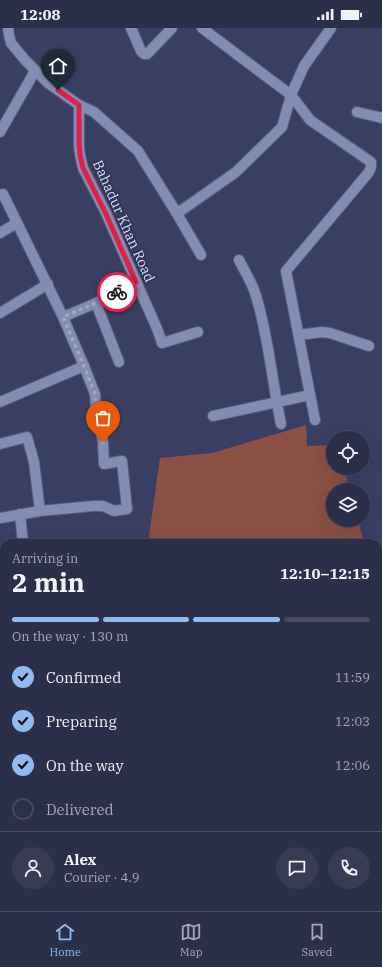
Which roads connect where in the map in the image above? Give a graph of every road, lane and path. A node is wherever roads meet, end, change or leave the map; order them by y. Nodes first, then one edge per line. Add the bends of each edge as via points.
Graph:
1 (8, 28) edge
2 (131, 28) edge
3 (172, 28) edge
4 (202, 28) edge
5 (331, 28) edge
6 (5, 39) edge
7 (35, 71) junction
8 (291, 95) junction
9 (79, 105) junction
10 (357, 112) dead end
11 (382, 118) edge
12 (0, 132) edge
13 (3, 194) dead end
14 (176, 212) junction
15 (17, 223) junction
16 (0, 233) edge
17 (201, 255) dead end
18 (239, 260) dead end
19 (136, 282) junction
20 (48, 284) junction
21 (96, 303) junction
22 (0, 313) edge
23 (63, 317) junction
24 (198, 332) dead end
25 (299, 335) junction
26 (368, 346) dead end
27 (119, 362) dead end
28 (84, 366) junction
29 (310, 395) junction
30 (0, 402) edge
31 (277, 402) junction
32 (213, 416) dead end
33 (315, 420) dead end
34 (281, 424) dead end
35 (0, 444) edge
36 (40, 512) junction
37 (20, 514) junction
38 (0, 518) edge
39 (23, 539) edge

1 - 6 street
2 - 3 street via 144,54 147,54
4 - 8 street
5 - 8 street via 304,66
6 - 7 street via 11,42
7 - 9 street
7 - 12 street
8 - 14 street via 282,127 236,172
8 - 25 street via 310,120 371,162 369,172 286,271
9 - 14 street via 94,112 138,150
9 - 19 street, Bahadur Khan Road via 83,168
10 - 11 street
13 - 15 street
14 - 17 street
15 - 16 street
15 - 20 street
18 - 31 street via 256,294 263,319
19 - 21 street
19 - 24 street, Bahadur Khan Road via 162,344
20 - 22 street
20 - 23 street
21 - 23 street
21 - 27 street
23 - 28 street
25 - 26 street via 330,333
25 - 29 street
28 - 30 street
28 - 36 street via 95,394 104,464 122,461 127,509 114,511 103,506 93,506
29 - 31 street
29 - 33 street
31 - 32 street
31 - 34 street
35 - 36 street via 27,437 34,462
36 - 37 street
37 - 38 street
37 - 39 street

